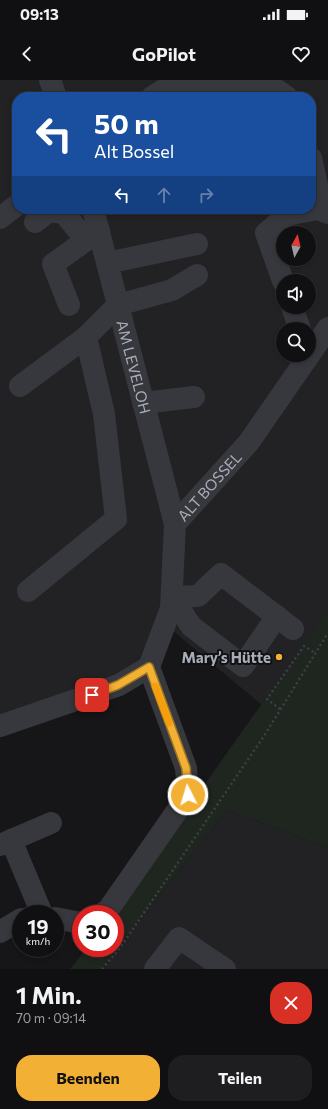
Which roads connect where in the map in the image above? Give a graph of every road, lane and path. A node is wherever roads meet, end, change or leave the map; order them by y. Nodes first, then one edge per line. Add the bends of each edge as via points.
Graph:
1 (50, 80) edge
2 (179, 80) edge
3 (54, 92) edge
4 (160, 92) edge
5 (279, 92) edge
6 (316, 185) edge
7 (12, 209) edge
8 (323, 211) edge
9 (45, 214) edge
10 (65, 214) edge
11 (93, 214) edge
12 (297, 214) edge
13 (0, 218) edge
14 (35, 222) dead end
15 (92, 236) junction
16 (197, 244) dead end
17 (107, 263) junction
18 (281, 274) edge
19 (197, 275) dead end
20 (69, 305) dead end
21 (118, 305) junction
22 (328, 328) edge
23 (86, 337) junction
24 (316, 344) edge
25 (304, 362) edge
26 (20, 386) dead end
27 (194, 397) dead end
28 (143, 403) junction
29 (175, 524) junction
30 (28, 591) dead end
31 (172, 597) junction
32 (328, 633) edge
33 (315, 653) junction
34 (149, 667) junction
35 (280, 709) junction
36 (0, 726) edge
37 (51, 823) dead end
38 (5, 843) edge
39 (37, 905) edge
40 (111, 905) edge
41 (12, 925) edge
42 (0, 932) edge
43 (102, 969) edge
44 (155, 969) edge
45 (225, 969) edge

1 - 3 street
2 - 4 street
2 - 5 street via 240,84
6 - 8 street
7 - 13 street
9 - 14 street
10 - 15 street
11 - 15 street, AM LEVELOH
12 - 18 street via 288,215 266,233
15 - 17 street, AM LEVELOH
15 - 20 street via 53,264
16 - 17 street
17 - 21 street, AM LEVELOH
19 - 21 street via 172,290
21 - 23 street
21 - 28 street, AM LEVELOH
22 - 24 street, ALT BOSSEL
23 - 26 street
23 - 30 street via 104,414 116,519
25 - 29 street, ALT BOSSEL via 249,442
27 - 28 street
28 - 29 street, AM LEVELOH
29 - 31 street, ALT BOSSEL
31 - 31 street via 198,596 221,574 285,623 243,666 190,626
31 - 34 street, ALT BOSSEL via 171,608
32 - 33 path
33 - 35 path
33 - 35 path via 304,646 267,699
34 - 36 street via 118,685
34 - 40 street via 186,768 188,795
35 - 43 path via 120,948
37 - 38 street
38 - 39 street
41 - 42 street
44 - 45 street via 179,938

